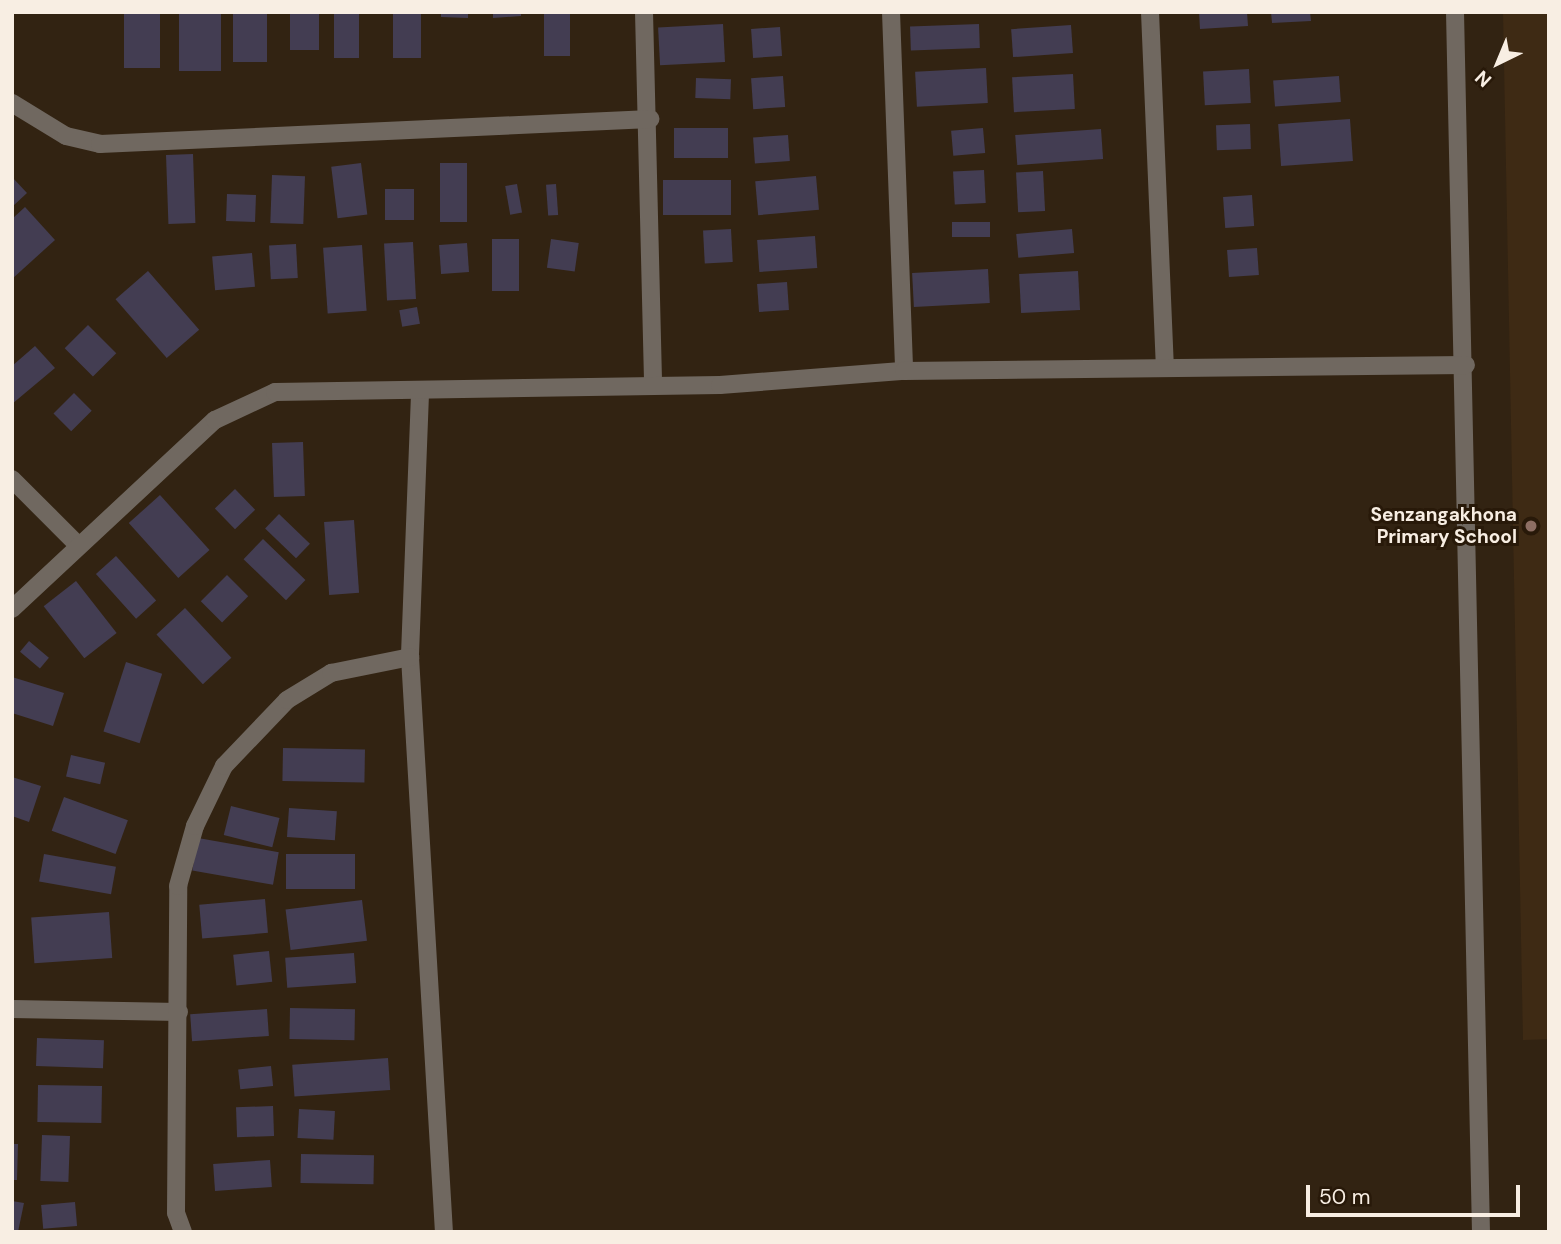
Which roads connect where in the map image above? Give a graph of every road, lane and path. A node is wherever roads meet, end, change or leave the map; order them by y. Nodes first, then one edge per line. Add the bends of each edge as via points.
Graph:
1 (644, 12) edge
2 (891, 12) edge
3 (1150, 12) edge
4 (1455, 12) edge
5 (12, 103) edge
6 (650, 119) junction
7 (1466, 365) junction
8 (1165, 368) junction
9 (904, 372) junction
10 (653, 384) junction
11 (420, 394) junction
12 (12, 479) edge
13 (77, 544) junction
14 (12, 609) edge
15 (410, 657) junction
16 (12, 1009) edge
17 (179, 1012) junction
18 (183, 1232) edge
19 (444, 1232) edge
20 (1481, 1232) edge

1 - 6 street
2 - 9 street
3 - 8 street
4 - 7 street
5 - 6 street via 66,136 100,144
6 - 10 street
7 - 8 street
7 - 20 street
8 - 9 street
9 - 10 street via 720,386
10 - 11 street
11 - 13 street via 275,392 244,402 215,420
11 - 15 street
12 - 13 street
13 - 14 street
15 - 17 street via 363,663 310,685 278,708 224,766 180,870
15 - 19 street
16 - 17 street
17 - 18 street via 176,1213

